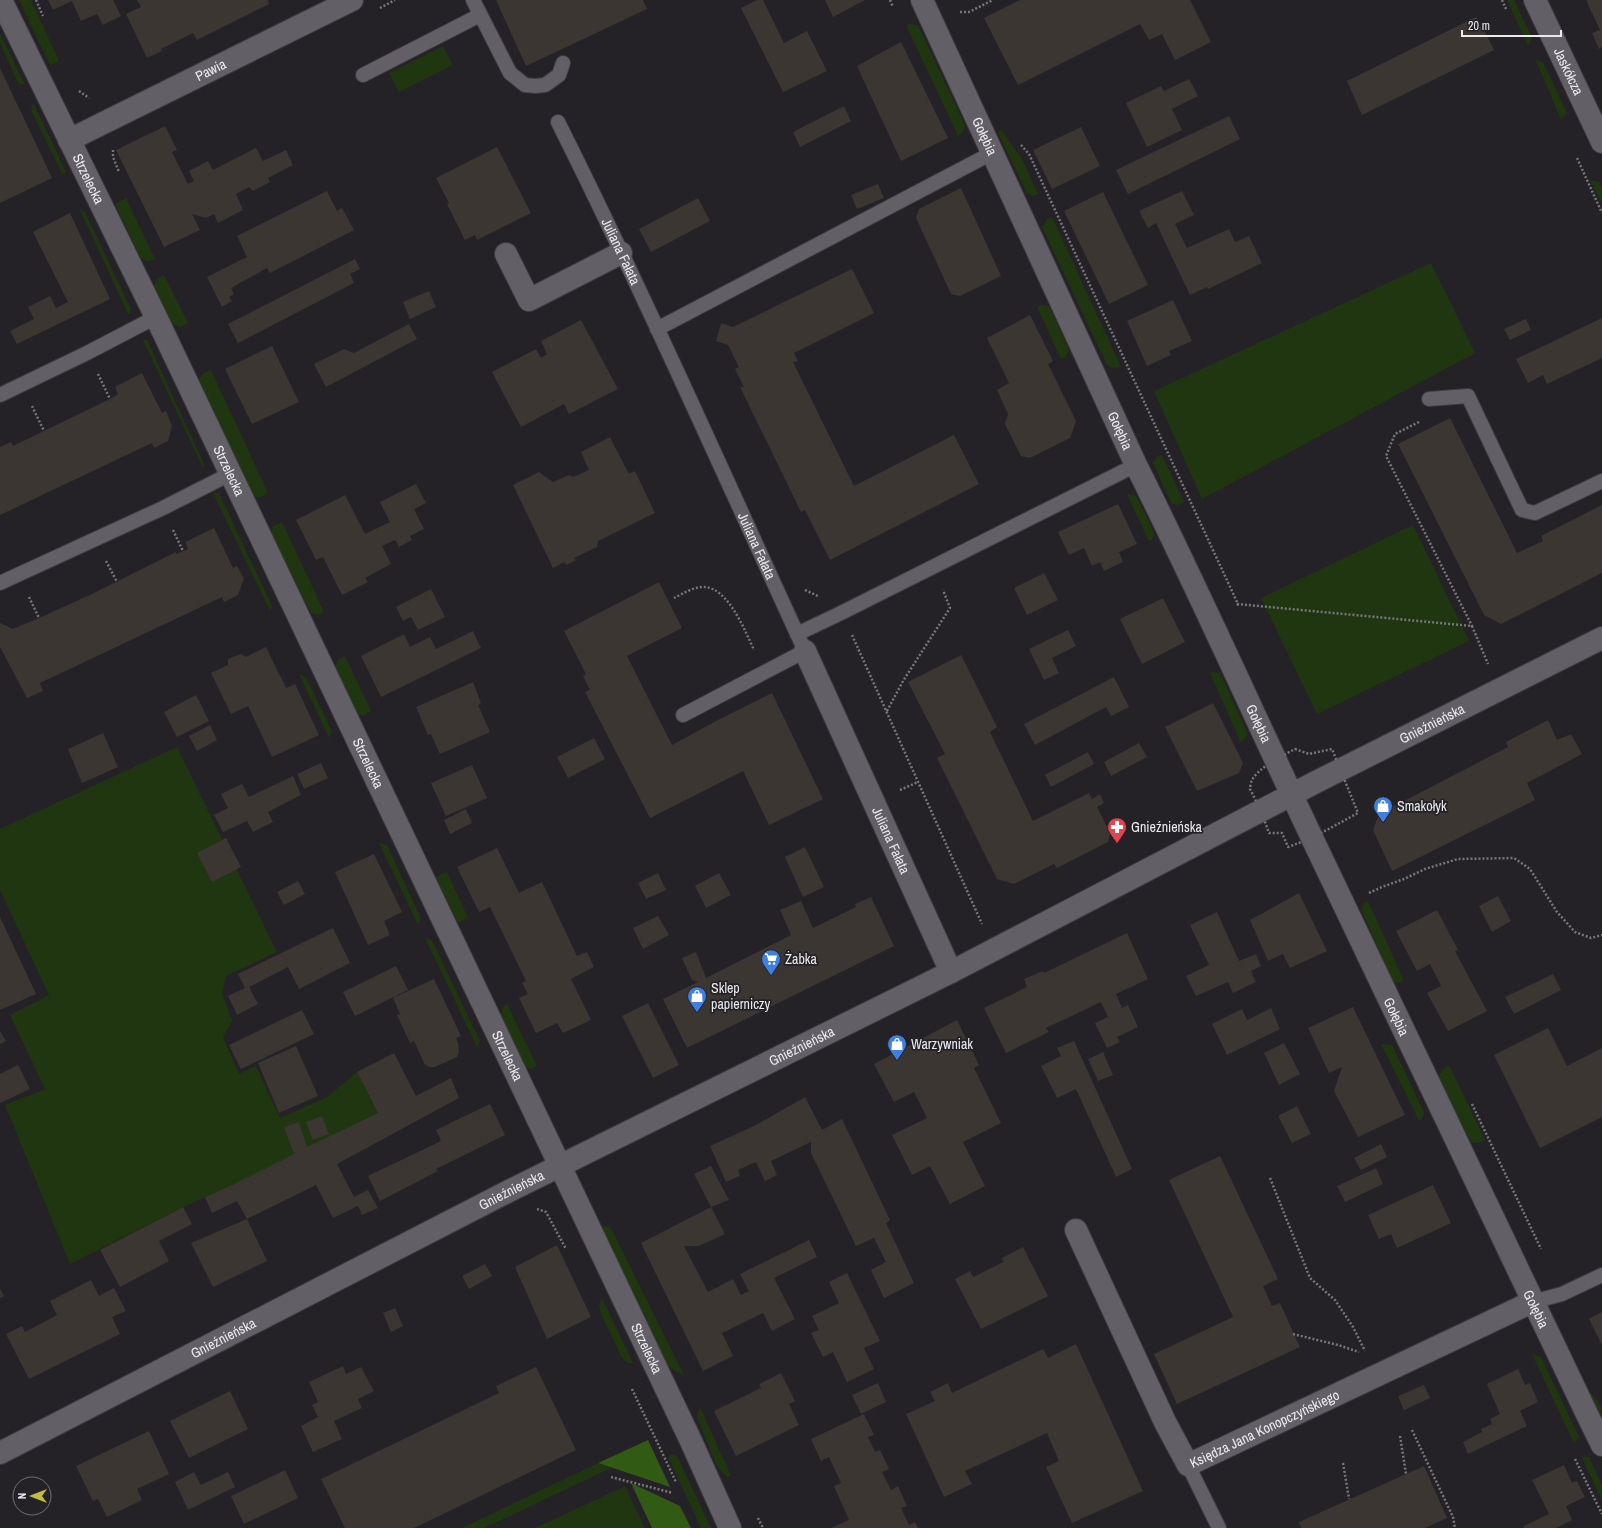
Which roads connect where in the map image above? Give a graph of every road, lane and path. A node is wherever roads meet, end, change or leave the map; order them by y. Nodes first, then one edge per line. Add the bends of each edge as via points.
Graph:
1 (1, 0) edge
2 (352, 0) edge
3 (395, 0) edge
4 (473, 0) edge
5 (922, 0) edge
6 (993, 0) edge
7 (1535, 0) edge
8 (374, 11) dead end
9 (960, 12) dead end
10 (480, 15) junction
11 (563, 63) dead end
12 (363, 75) dead end
13 (76, 86) dead end
14 (95, 97) dead end
15 (558, 122) dead end
16 (69, 140) junction
17 (1602, 142) edge
18 (113, 146) dead end
19 (1574, 152) dead end
20 (992, 153) junction
21 (121, 176) dead end
22 (1602, 213) edge
23 (621, 253) junction
24 (506, 254) dead end
25 (156, 317) junction
26 (657, 329) junction
27 (0, 395) edge
28 (1429, 399) joint
29 (1136, 465) junction
30 (230, 474) junction
31 (1602, 481) edge
32 (933, 567) junction
33 (0, 584) edge
34 (674, 598) dead end
35 (1201, 601) junction
36 (841, 613) junction
37 (1472, 626) junction
38 (1602, 638) edge
39 (801, 643) junction
40 (1489, 665) dead end
41 (765, 673) junction
42 (887, 711) junction
43 (683, 715) dead end
44 (1292, 795) junction
45 (1336, 825) dead end
46 (1339, 832) dead end
47 (1365, 887) dead end
48 (1602, 935) edge
49 (994, 950) junction
50 (951, 972) junction
51 (560, 1166) junction
52 (1270, 1178) dead end
53 (530, 1211) dead end
54 (1076, 1230) dead end
55 (566, 1250) dead end
56 (1602, 1275) edge
57 (1532, 1302) junction
58 (1293, 1334) dead end
59 (632, 1388) dead end
60 (1412, 1430) dead end
61 (1400, 1436) dead end
62 (1602, 1445) edge
63 (0, 1453) edge
64 (1343, 1463) dead end
65 (1188, 1465) junction
66 (1406, 1474) dead end
67 (612, 1477) dead end
68 (678, 1487) dead end
69 (673, 1493) dead end
70 (1349, 1499) dead end
71 (730, 1528) edge
72 (1219, 1528) edge
73 (1455, 1528) edge

1 - 16 street, Strzelecka
2 - 16 street, Pawia
3 - 8 path
4 - 10 lane
5 - 20 street, Gołębia
6 - 9 path via 969,12
7 - 17 street, Jaskółcza
10 - 11 lane via 510,73 525,85 545,85 559,75
10 - 12 lane
13 - 14 path via 80,93 88,98
15 - 23 lane, Juliana Fałata
16 - 25 street, Strzelecka
18 - 21 path via 113,156
19 - 22 path
20 - 26 lane
20 - 29 street, Gołębia
23 - 24 street via 529,300
23 - 26 lane, Juliana Fałata
25 - 27 lane
25 - 30 street, Strzelecka
26 - 39 lane, Juliana Fałata
28 - 31 lane via 1468,396 1522,510 1534,513
28 - 37 path via 1437,412 1395,434 1386,456
29 - 32 lane
29 - 35 street, Gołębia
30 - 33 lane
30 - 51 street, Strzelecka
32 - 36 lane
32 - 42 path via 950,608 903,681
34 - 41 path via 690,590 705,587 719,593 730,603
35 - 37 path
35 - 44 street, Gołębia
36 - 39 lane
36 - 42 path
37 - 40 path
38 - 44 street, Gnieźnieńska
39 - 41 lane
39 - 50 street, Juliana Fałata
41 - 43 lane
42 - 49 path
44 - 49 street, Gnieźnieńska
44 - 57 street, Gołębia
45 - 46 path
47 - 48 path via 1368,894 1425,869 1458,859 1514,858 1530,869 1557,912 1575,932 1591,938
49 - 50 street, Gnieźnieńska
50 - 51 street, Gnieźnieńska
51 - 63 street, Gnieźnieńska
51 - 71 street, Strzelecka
52 - 58 path via 1310,1278 1335,1300 1367,1355
53 - 55 path via 536,1209 546,1212
54 - 65 street, Księdza Jana Konopczyńskiego via 1165,1422
56 - 57 lane via 1562,1294
57 - 62 street, Gołębia
57 - 65 street, Księdza Jana Konopczyńskiego
59 - 68 path
60 - 73 path via 1453,1517
61 - 66 path
64 - 70 path
65 - 72 lane
67 - 69 path

